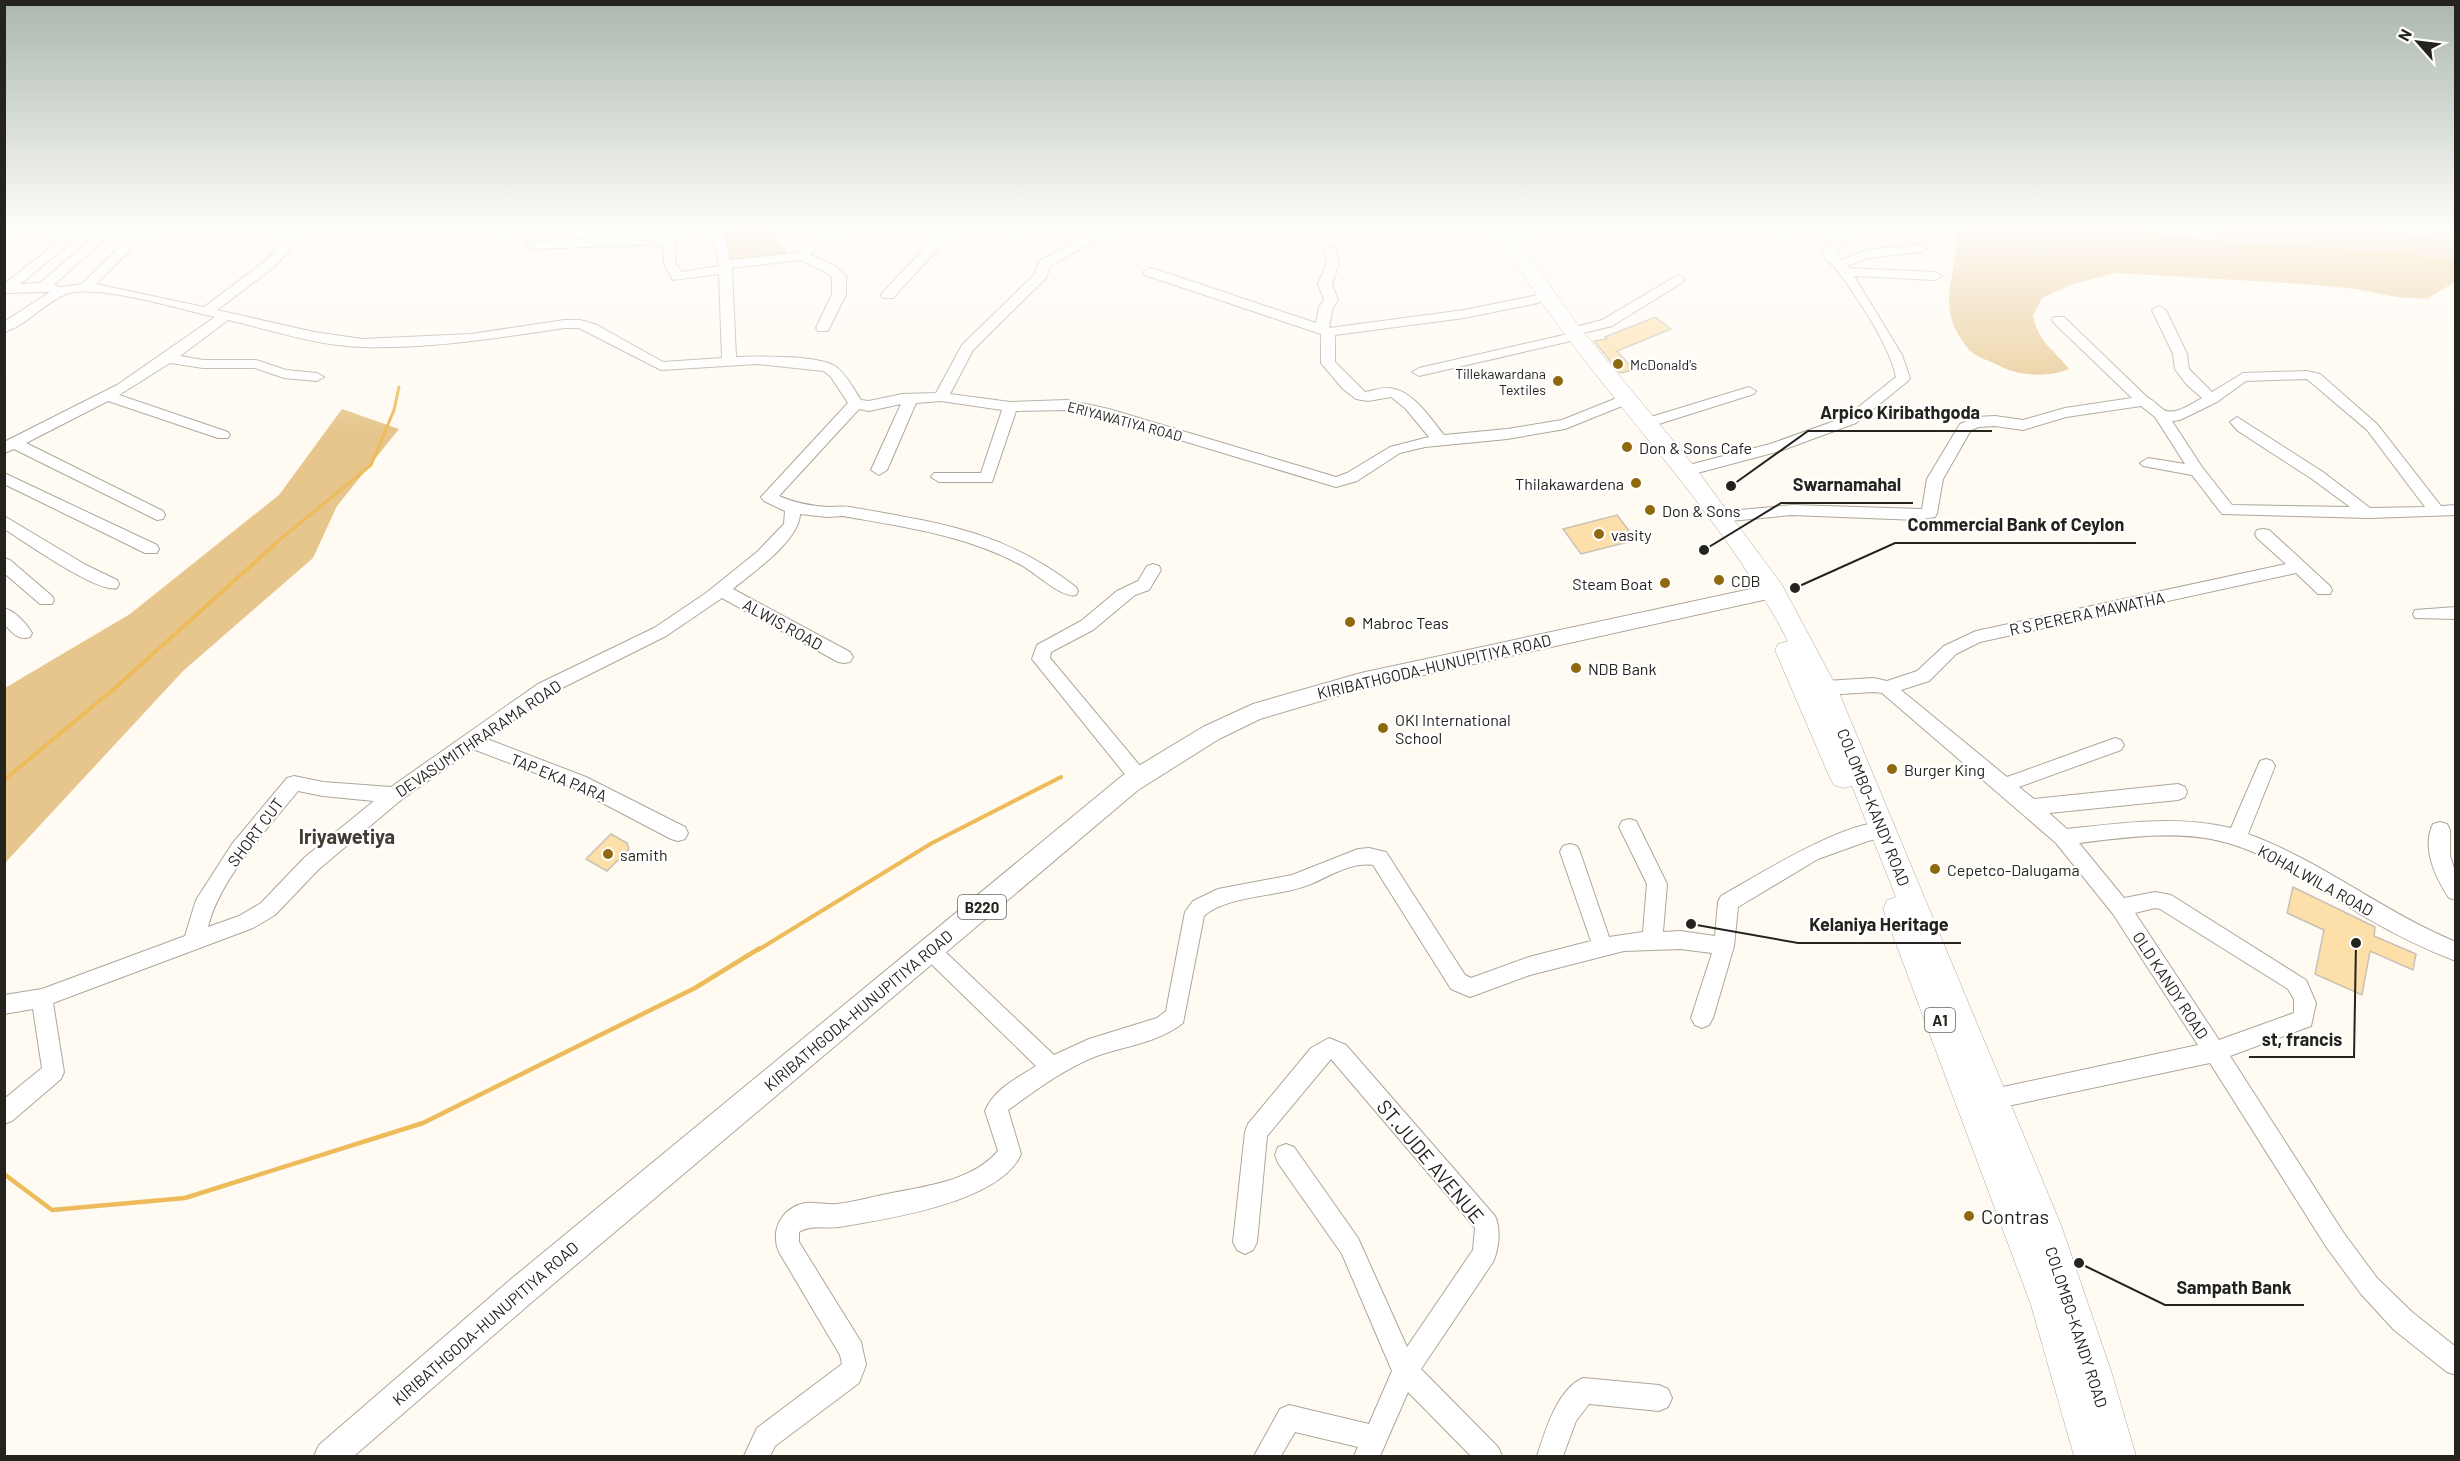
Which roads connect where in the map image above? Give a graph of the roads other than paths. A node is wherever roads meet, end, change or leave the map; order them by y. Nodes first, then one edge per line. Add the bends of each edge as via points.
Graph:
1 (53, 296) edge
2 (139, 296) edge
3 (228, 296) edge
4 (726, 296) edge
5 (838, 296) edge
6 (1020, 296) edge
7 (1220, 296) edge
8 (1330, 296) edge
9 (1536, 296) edge
10 (1545, 296) edge
11 (1650, 296) edge
12 (1860, 296) edge
13 (1538, 299) junction
14 (2158, 310) dead end
15 (205, 312) junction
16 (224, 317) junction
17 (2059, 320) dead end
18 (4, 328) edge
19 (823, 328) dead end
20 (1324, 331) junction
21 (1570, 335) junction
22 (168, 358) junction
23 (729, 360) junction
24 (1419, 372) dead end
25 (317, 377) dead end
26 (1749, 391) dead end
27 (106, 396) junction
28 (941, 397) junction
29 (910, 399) junction
30 (2212, 399) junction
31 (2143, 401) junction
32 (1622, 402) junction
33 (856, 404) junction
34 (1010, 407) junction
35 (2160, 414) junction
36 (2237, 422) dead end
37 (1646, 423) junction
38 (224, 435) dead end
39 (1440, 441) junction
40 (9, 446) edge
41 (2148, 463) dead end
42 (879, 470) dead end
43 (1686, 471) junction
44 (2197, 471) junction
45 (939, 477) dead end
46 (4, 478) edge
47 (793, 508) junction
48 (2456, 510) edge
49 (2366, 512) junction
50 (2437, 512) junction
51 (157, 515) dead end
52 (1720, 517) junction
53 (4, 521) edge
54 (2263, 534) dead end
55 (151, 549) dead end
56 (4, 564) edge
57 (2299, 567) junction
58 (1153, 570) dead end
59 (111, 584) dead end
60 (721, 590) junction
61 (2324, 590) dead end
62 (1070, 591) dead end
63 (1766, 593) junction
64 (46, 600) dead end
65 (2456, 613) edge
66 (4, 614) edge
67 (2421, 614) dead end
68 (24, 633) dead end
69 (844, 657) dead end
70 (1826, 688) junction
71 (1887, 688) junction
72 (471, 740) junction
73 (2115, 746) dead end
74 (2266, 766) dead end
75 (1138, 778) junction
76 (2005, 785) junction
77 (2178, 792) dead end
78 (394, 795) junction
79 (2030, 807) junction
80 (1629, 827) dead end
81 (2440, 830) dead end
82 (1875, 831) junction
83 (678, 833) dead end
84 (2063, 837) junction
85 (2237, 837) junction
86 (1570, 852) dead end
87 (2456, 892) edge
88 (2120, 908) junction
89 (194, 941) junction
90 (1652, 941) junction
91 (1724, 946) junction
92 (1603, 948) junction
93 (930, 950) junction
94 (2456, 952) edge
95 (42, 998) junction
96 (4, 1005) edge
97 (1702, 1018) dead end
98 (2214, 1052) junction
99 (1052, 1067) junction
100 (1982, 1102) junction
101 (4, 1114) edge
102 (1286, 1155) dead end
103 (1245, 1242) dead end
104 (2456, 1364) edge
105 (1405, 1371) junction
106 (1659, 1398) dead end
107 (1372, 1447) edge
108 (330, 1456) edge
109 (757, 1456) edge
110 (1267, 1456) edge
111 (1489, 1456) edge
112 (1550, 1456) edge
113 (2092, 1456) edge
114 (2118, 1456) edge

1 - 18 street
2 - 15 street
3 - 15 street
4 - 23 street
5 - 19 street
6 - 28 street via 967,348
7 - 20 street
8 - 20 street
9 - 13 highway, COLOMBO-KANDY ROAD / A1
10 - 21 highway, COLOMBO-KANDY ROAD / A1
11 - 21 street via 1607,323
12 - 43 street via 1903,371 1903,378 1851,420 1775,447
13 - 20 street via 1464,314
13 - 21 highway, COLOMBO-KANDY ROAD / A1
14 - 30 street via 2180,354 2182,369
15 - 16 street
16 - 22 street
16 - 23 street via 362,343 471,338 580,324 661,366
17 - 31 street
20 - 39 street via 1328,363 1360,396 1395,394 1416,411
21 - 24 street
21 - 32 highway, COLOMBO-KANDY ROAD / A1
22 - 25 street via 203,364 256,364 285,374
22 - 27 street
23 - 33 street via 829,368
26 - 37 street
27 - 38 street
27 - 40 street
28 - 29 street, ERIYAWATIYA ROAD
28 - 34 street, ERIYAWATIYA ROAD
29 - 33 street, ERIYAWATIYA ROAD via 869,406
29 - 42 street
30 - 35 street via 2175,417
30 - 50 street via 2243,377 2315,377 2372,426
31 - 35 street
31 - 52 street via 2065,413 2023,425 1995,421 1965,427 1935,478 1929,513 1774,511
32 - 37 highway, COLOMBO-KANDY ROAD / A1
32 - 39 street, ERIYAWATIYA ROAD via 1565,424
32 - 63 highway, COLOMBO-KANDY ROAD / A1 via 1690,501
33 - 47 street via 769,497
34 - 39 street, ERIYAWATIYA ROAD via 1053,404 1109,414 1336,482 1352,477 1395,450
34 - 45 street via 987,478
35 - 44 street
36 - 49 street via 2253,437 2335,486
37 - 43 highway, COLOMBO-KANDY ROAD / A1
40 - 51 street
41 - 44 street
43 - 52 highway, COLOMBO-KANDY ROAD / A1
44 - 49 street via 2228,510
46 - 55 street
47 - 60 street, DEVASUMITHRARAMA ROAD via 792,525 763,556
47 - 62 street via 843,511 955,532 1028,561
48 - 50 street
49 - 50 street
52 - 63 highway, COLOMBO-KANDY ROAD / A1
53 - 59 street
54 - 57 street
56 - 64 street
57 - 61 street
57 - 71 street, R S PERERA MAWATHA via 1976,637 1950,650 1923,675
58 - 75 street via 1143,586 1133,587 1091,623 1049,644 1041,659
60 - 69 street, ALWIS ROAD
60 - 72 street, DEVASUMITHRARAMA ROAD via 660,632 544,689
63 - 70 highway, COLOMBO-KANDY ROAD / A1
63 - 75 main road, KIRIBATHGODA-HUNUPITIYA ROAD / B220 via 1361,681 1253,713 1211,733
63 - 82 highway, COLOMBO-KANDY ROAD / A1 via 1794,663
65 - 67 street
66 - 68 street
70 - 71 street
70 - 82 highway, COLOMBO-KANDY ROAD / A1
71 - 76 street, OLD KANDY ROAD
72 - 78 street, DEVASUMITHRARAMA ROAD
72 - 83 street, TAP EKA PARA via 579,782
73 - 76 street
74 - 85 street
75 - 93 main road, KIRIBATHGODA-HUNUPITIYA ROAD / B220
76 - 79 street, OLD KANDY ROAD
77 - 79 street
78 - 89 street, DEVASUMITHRARAMA ROAD via 312,863 267,909 246,922
78 - 89 street, SHORT CUT via 294,783 239,850 203,906
79 - 84 street, OLD KANDY ROAD
80 - 90 street via 1657,884
81 - 87 street via 2439,860
82 - 91 street via 1811,853 1733,898 1728,902
82 - 100 highway, COLOMBO-KANDY ROAD / A1
84 - 85 street, KOHALWILA ROAD via 2154,828
84 - 88 street, OLD KANDY ROAD
85 - 94 street, KOHALWILA ROAD via 2266,849 2399,927
86 - 92 street
88 - 98 street, OLD KANDY ROAD
88 - 98 street via 2164,901 2295,982 2303,991 2304,1019
89 - 95 street, DEVASUMITHRARAMA ROAD
90 - 91 street
90 - 92 street
91 - 97 street
92 - 99 street via 1529,966 1470,988 1458,982 1379,858 1357,857 1292,883 1218,897 1202,904 1195,912 1176,1016 1163,1026 1089,1049
93 - 99 street
93 - 108 main road, KIRIBATHGODA-HUNUPITIYA ROAD / B220
95 - 96 street, DEVASUMITHRARAMA ROAD
95 - 101 street via 53,1072
98 - 100 street
98 - 104 street, OLD KANDY ROAD via 2369,1286 2403,1321
99 - 109 street via 1000,1102 996,1112 1011,1154 997,1169 954,1191 836,1215 805,1215 788,1226 787,1244 852,1351 854,1365 850,1374 766,1437
100 - 113 highway, COLOMBO-KANDY ROAD / A1
100 - 114 highway, COLOMBO-KANDY ROAD / A1 via 2044,1225
102 - 105 street via 1350,1246
103 - 105 street, ST.JUDE AVENUE via 1256,1132 1319,1055 1329,1048 1338,1052 1487,1224 1485,1254
105 - 107 street
105 - 111 street
106 - 112 street via 1583,1391 1567,1413
107 - 110 street via 1289,1418

